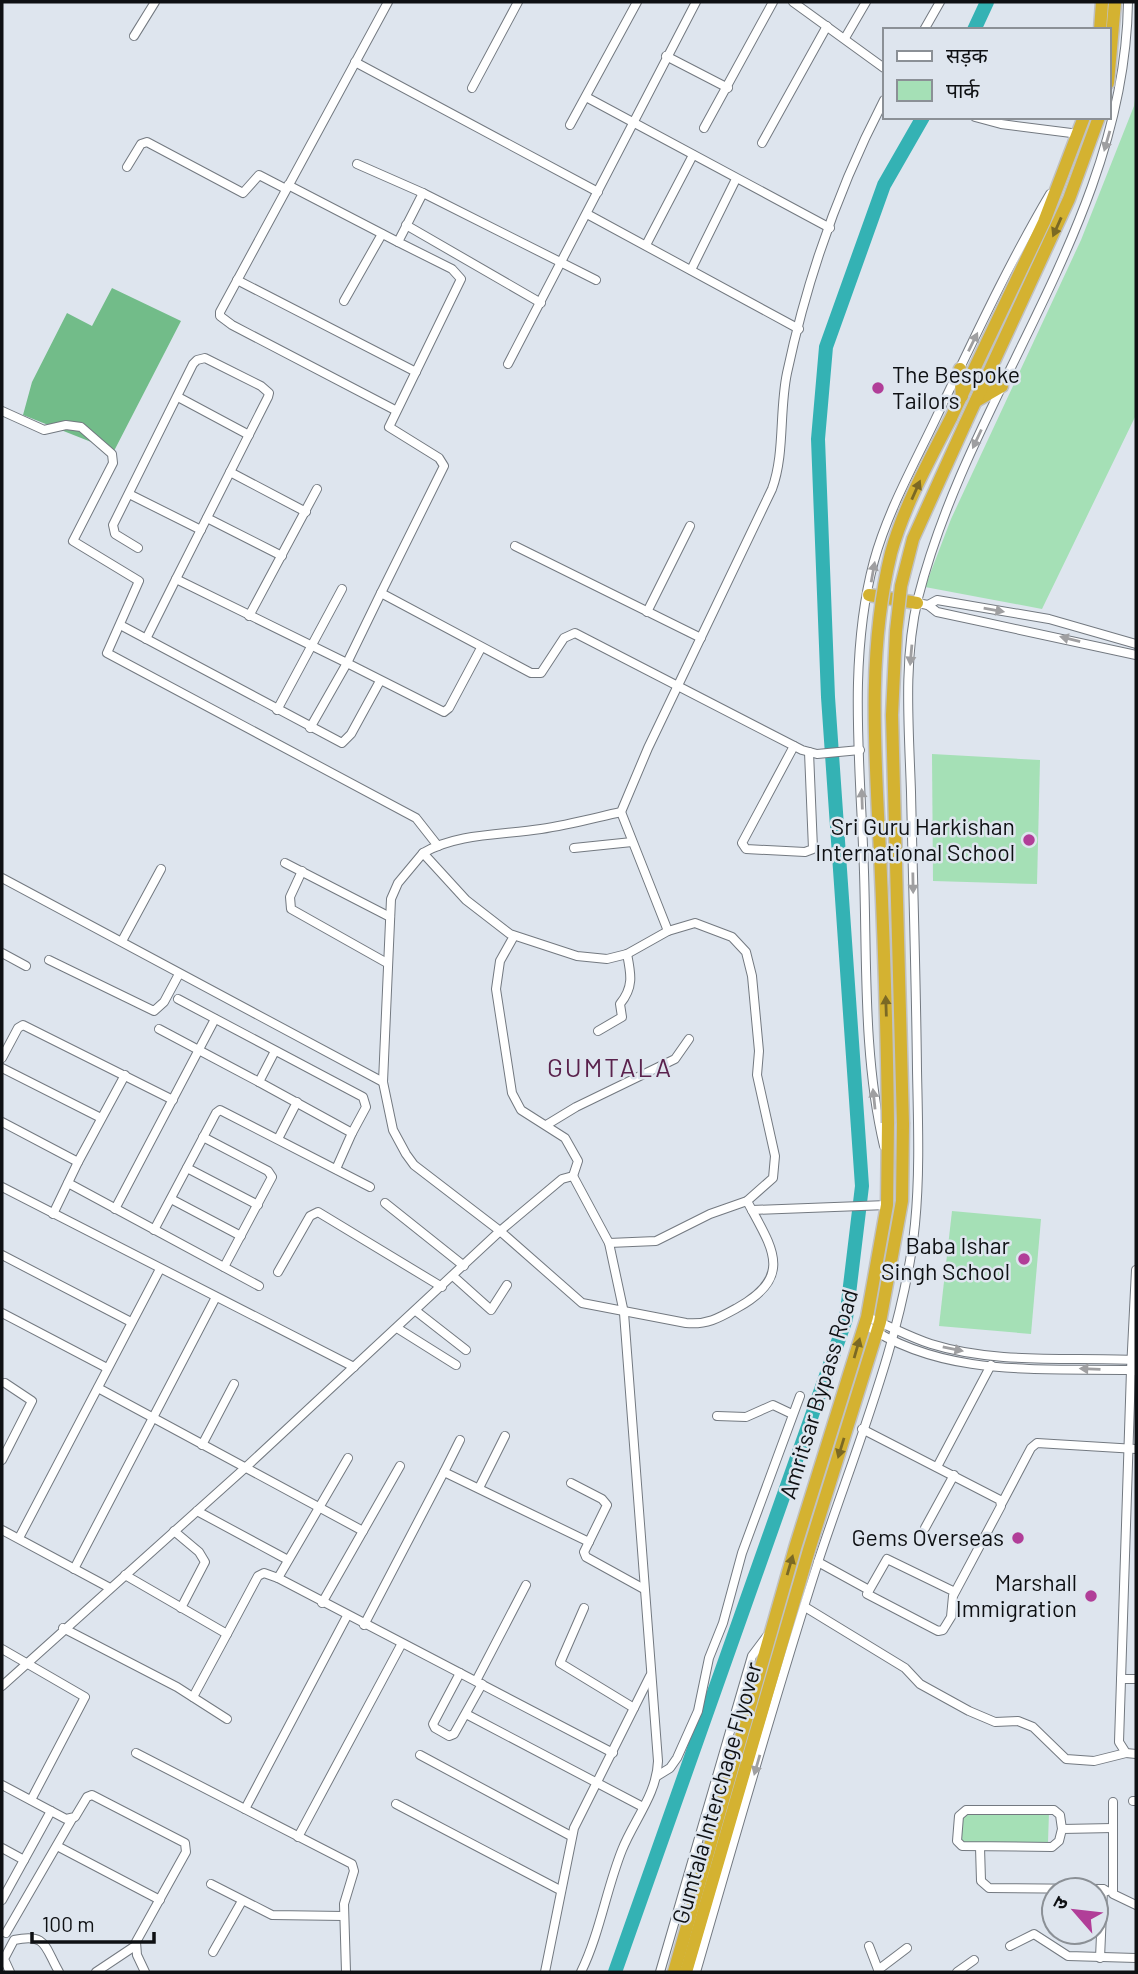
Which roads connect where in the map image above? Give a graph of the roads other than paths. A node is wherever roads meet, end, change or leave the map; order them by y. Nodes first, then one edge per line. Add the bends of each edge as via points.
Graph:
1 (155, 2) edge
2 (388, 2) edge
3 (518, 2) edge
4 (637, 2) edge
5 (696, 2) edge
6 (773, 2) edge
7 (793, 2) edge
8 (866, 2) edge
9 (940, 2) edge
10 (1102, 2) edge
11 (1115, 2) edge
12 (1128, 2) edge
13 (827, 26) junction
14 (924, 28) edge
15 (1100, 28) edge
16 (134, 36) dead end
17 (845, 38) junction
18 (666, 56) junction
19 (1110, 60) edge
20 (355, 62) junction
21 (883, 67) edge
22 (472, 88) dead end
23 (728, 88) junction
24 (586, 97) junction
25 (883, 102) edge
26 (982, 119) edge
27 (1083, 119) edge
28 (1099, 119) edge
29 (634, 122) junction
30 (570, 125) dead end
31 (704, 128) dead end
32 (1079, 134) junction
33 (762, 143) dead end
34 (693, 155) junction
35 (1069, 162) junction
36 (357, 164) dead end
37 (127, 167) dead end
38 (736, 178) junction
39 (287, 187) junction
40 (598, 192) junction
41 (423, 193) junction
42 (587, 214) junction
43 (406, 225) junction
44 (830, 228) junction
45 (382, 234) junction
46 (398, 242) junction
47 (646, 245) junction
48 (562, 261) junction
49 (691, 270) junction
50 (237, 280) junction
51 (596, 280) dead end
52 (344, 301) dead end
53 (541, 303) junction
54 (799, 328) junction
55 (508, 364) dead end
56 (960, 369) junction
57 (416, 372) junction
58 (1002, 386) junction
59 (962, 396) junction
60 (178, 397) junction
61 (976, 402) junction
62 (395, 410) junction
63 (2, 411) edge
64 (248, 435) junction
65 (230, 472) junction
66 (317, 489) dead end
67 (129, 494) junction
68 (306, 512) junction
69 (207, 518) junction
70 (690, 526) dead end
71 (201, 530) junction
72 (515, 546) dead end
73 (138, 548) dead end
74 (282, 556) junction
75 (176, 579) junction
76 (342, 589) dead end
77 (381, 593) junction
78 (869, 595) junction
79 (922, 604) junction
80 (647, 612) junction
81 (249, 617) junction
82 (124, 627) dead end
83 (701, 638) junction
84 (146, 639) junction
85 (1136, 643) edge
86 (311, 648) junction
87 (481, 648) junction
88 (1136, 655) edge
89 (347, 663) junction
90 (380, 681) junction
91 (679, 685) junction
92 (278, 710) junction
93 (310, 728) junction
94 (794, 746) junction
95 (860, 750) junction
96 (813, 753) junction
97 (621, 812) junction
98 (632, 842) junction
99 (438, 846) junction
100 (574, 848) dead end
101 (423, 853) junction
102 (285, 863) dead end
103 (161, 869) dead end
104 (302, 872) junction
105 (2, 878) edge
106 (390, 917) junction
107 (668, 931) junction
108 (514, 936) junction
109 (122, 941) junction
110 (2, 953) edge
111 (627, 954) junction
112 (50, 960) dead end
113 (387, 963) junction
114 (26, 966) dead end
115 (179, 974) junction
116 (178, 999) dead end
117 (215, 1019) junction
118 (159, 1029) dead end
119 (598, 1031) dead end
120 (689, 1039) dead end
121 (198, 1051) junction
122 (275, 1051) junction
123 (2, 1058) edge
124 (2, 1068) edge
125 (125, 1075) junction
126 (259, 1082) junction
127 (383, 1082) junction
128 (173, 1100) junction
129 (296, 1102) junction
130 (101, 1118) junction
131 (2, 1122) edge
132 (548, 1124) junction
133 (352, 1133) junction
134 (203, 1137) junction
135 (278, 1139) junction
136 (78, 1162) junction
137 (888, 1166) junction
138 (187, 1168) junction
139 (336, 1169) junction
140 (573, 1175) junction
141 (68, 1183) junction
142 (2, 1187) edge
143 (370, 1187) dead end
144 (171, 1199) junction
145 (747, 1201) junction
146 (385, 1203) dead end
147 (258, 1205) junction
148 (887, 1205) junction
149 (115, 1209) junction
150 (752, 1210) junction
151 (53, 1214) junction
152 (154, 1230) junction
153 (500, 1231) junction
154 (241, 1236) junction
155 (609, 1243) junction
156 (2, 1255) edge
157 (464, 1266) junction
158 (224, 1267) junction
159 (160, 1269) junction
160 (1136, 1270) edge
161 (278, 1272) dead end
162 (453, 1276) junction
163 (507, 1285) dead end
164 (259, 1286) dead end
165 (442, 1287) junction
166 (216, 1297) junction
167 (1135, 1301) edge
168 (416, 1311) junction
169 (624, 1313) junction
170 (2, 1314) edge
171 (865, 1321) junction
172 (131, 1322) junction
173 (878, 1327) junction
174 (397, 1328) junction
175 (894, 1328) junction
176 (890, 1340) junction
177 (466, 1349) dead end
178 (994, 1355) junction
179 (1134, 1360) edge
180 (456, 1365) dead end
181 (354, 1367) junction
182 (990, 1367) junction
183 (107, 1368) junction
184 (1134, 1371) edge
185 (5, 1383) dead end
186 (234, 1384) dead end
187 (98, 1388) junction
188 (800, 1396) dead end
189 (792, 1414) junction
190 (717, 1416) dead end
191 (152, 1418) junction
192 (862, 1429) junction
193 (505, 1436) dead end
194 (460, 1440) dead end
195 (202, 1445) junction
196 (1133, 1448) edge
197 (348, 1458) dead end
198 (2, 1460) edge
199 (400, 1466) dead end
200 (937, 1467) junction
201 (245, 1468) junction
202 (444, 1472) junction
203 (954, 1475) junction
204 (571, 1483) dead end
205 (478, 1488) junction
206 (1002, 1503) junction
207 (320, 1506) junction
208 (197, 1511) junction
209 (925, 1528) dead end
210 (2, 1530) edge
211 (174, 1531) junction
212 (363, 1531) junction
213 (19, 1538) junction
214 (589, 1542) junction
215 (288, 1560) junction
216 (818, 1562) junction
217 (74, 1569) junction
218 (125, 1575) junction
219 (278, 1578) junction
220 (526, 1585) dead end
221 (110, 1588) junction
222 (644, 1589) junction
223 (869, 1590) junction
224 (955, 1592) junction
225 (323, 1603) junction
226 (805, 1607) junction
227 (181, 1608) junction
228 (584, 1608) dead end
229 (347, 1616) junction
230 (364, 1625) junction
231 (63, 1628) junction
232 (793, 1628) junction
233 (771, 1631) junction
234 (227, 1634) junction
235 (401, 1645) junction
236 (2, 1649) edge
237 (27, 1662) junction
238 (460, 1673) junction
239 (651, 1673) junction
240 (1121, 1679) junction
241 (1136, 1679) edge
242 (479, 1683) junction
243 (2, 1686) edge
244 (193, 1697) junction
245 (634, 1708) junction
246 (466, 1714) junction
247 (228, 1720) dead end
248 (136, 1753) dead end
249 (1126, 1753) junction
250 (613, 1754) junction
251 (419, 1755) dead end
252 (1136, 1755) edge
253 (657, 1776) junction
254 (598, 1783) junction
255 (2, 1785) edge
256 (31, 1800) junction
257 (1113, 1802) dead end
258 (396, 1804) dead end
259 (643, 1807) junction
260 (245, 1809) junction
261 (51, 1811) junction
262 (72, 1818) junction
263 (1112, 1828) junction
264 (1062, 1829) junction
265 (571, 1836) junction
266 (298, 1837) junction
267 (57, 1846) junction
268 (980, 1847) junction
269 (2, 1848) edge
270 (24, 1860) junction
271 (211, 1884) dead end
272 (1040, 1888) edge
273 (560, 1890) junction
274 (1110, 1892) edge
275 (1113, 1894) junction
276 (2, 1899) edge
277 (160, 1900) junction
278 (242, 1901) junction
279 (1136, 1905) edge
280 (344, 1916) junction
281 (6, 1933) dead end
282 (135, 1946) junction
283 (869, 1946) dead end
284 (1010, 1946) dead end
285 (1101, 1946) edge
286 (907, 1948) dead end
287 (213, 1952) dead end
288 (1100, 1958) junction
289 (1136, 1958) edge
290 (974, 1961) dead end
291 (110, 1963) junction
292 (879, 1971) edge
293 (10, 1972) edge
294 (59, 1972) edge
295 (96, 1972) edge
296 (115, 1972) edge
297 (145, 1972) edge
298 (346, 1972) edge
299 (545, 1972) edge
300 (581, 1972) edge
301 (660, 1972) edge
302 (674, 1972) edge
303 (685, 1972) edge
304 (696, 1972) edge
305 (957, 1972) edge

1 - 16 street
2 - 20 street
3 - 22 street
4 - 24 street
5 - 18 street
6 - 23 street
7 - 13 street
8 - 17 street
9 - 14 street
10 - 15 highway
11 - 19 highway
12 -> 58 street via 1126,57 1092,190
13 - 17 street
13 - 33 street
17 - 21 street
18 - 23 street
18 - 29 street
20 - 39 street
20 - 40 street
23 - 31 street
24 - 29 street
24 - 30 street
25 - 44 street via 857,154
26 - 32 street
27 - 32 highway
28 -> 61 highway via 1069,199
29 - 34 street
29 - 40 street
32 - 35 highway
34 - 38 street
34 - 47 street
56 -> 35 street via 1038,213
35 - 59 highway
36 - 41 street
37 - 39 street via 147,142 243,193 259,175
38 - 44 street
38 - 49 street
39 - 45 street
39 - 50 street
40 - 42 street
41 - 43 street
41 - 48 street
42 - 47 street
42 - 48 street
43 - 46 street
43 - 53 street
44 - 54 street
45 - 46 street
45 - 52 street
46 - 57 street via 452,269 461,279
47 - 49 street
48 - 51 street
48 - 53 street
49 - 54 street
50 - 57 street
50 - 62 street via 220,312 224,319
53 - 55 street
54 - 83 street via 782,400 776,478
56 - 59 highway
78 -> 56 street via 874,562 895,504
57 - 62 street
58 - 61 highway
58 -> 79 street via 955,489
137 -> 59 highway, Amritsar Bypass Road, bridge via 887,1030 874,748 878,636 892,550
60 - 64 street
60 - 64 street via 193,364 201,358 261,386 268,397
60 - 67 street
61 - 173 highway, Amritsar Bypass Road, bridge via 913,539 901,586 895,642 891,715 903,1167 898,1229
62 - 77 street via 391,430 439,458 444,466
63 - 99 street via 44,430 81,427 112,454 113,463 73,541 139,582 107,653 416,818
64 - 65 street
65 - 68 street
65 - 69 street
66 - 68 street
67 - 71 street
67 - 73 street via 113,529
68 - 74 street
69 - 71 street
69 - 74 street
70 - 80 street
71 - 75 street
72 - 80 street
74 - 81 street
75 - 81 street
75 - 84 street
76 - 86 street
77 - 87 street
77 - 89 street
78 - 79 highway
78 - 95 street via 859,659
79 -> 85 street via 937,600 1049,620
88 -> 79 street via 937,612
79 -> 175 street via 909,690 918,1190 909,1271
80 - 83 street
81 - 86 street
82 - 84 street
83 - 91 street
84 - 92 street
86 - 89 street
86 - 92 street
87 - 90 street via 444,712
87 - 91 street via 537,674 564,638 575,633
89 - 90 street
89 - 93 street
90 - 93 street via 345,743
91 - 94 street
91 - 97 street
92 - 93 street
94 - 96 street
94 - 96 street via 742,843 746,849 813,849
95 - 96 street
137 -> 95 street via 874,1107
97 - 98 street
97 - 99 street
98 - 100 street
98 - 107 street
99 - 101 street
101 - 106 street via 392,894
101 - 108 street via 466,900
102 - 104 street
103 - 109 street
104 - 106 street
104 - 113 street via 290,897 291,909
105 - 109 street
106 - 113 street
107 - 111 street
107 - 145 street via 695,923 710,926 732,936 750,961 757,1075 775,1167 767,1185
108 - 111 street via 593,959
108 - 132 street via 500,961 496,989 509,1079 521,1110
109 - 115 street
110 - 114 street
111 - 119 street via 631,989 621,1004 621,1019
112 - 115 street via 155,1011
113 - 127 street
115 - 127 street
116 - 117 street
117 - 121 street
117 - 122 street
118 - 121 street
120 - 132 street via 675,1059
121 - 126 street
121 - 128 street
122 - 126 street
122 - 133 street via 366,1100
123 - 125 street via 23,1024
124 - 130 street
125 - 128 street
125 - 130 street
126 - 129 street
127 - 153 street via 393,1130 414,1165
128 - 149 street
129 - 133 street
129 - 135 street
130 - 136 street
131 - 136 street
132 - 140 street via 571,1146 578,1161
133 - 139 street
134 - 135 street via 220,1110
134 - 138 street
134 - 147 street via 271,1175
135 - 139 street
136 - 141 street
137 - 148 highway, Amritsar Bypass Road
138 - 144 street
138 - 147 street
139 - 143 street
140 - 153 street via 562,1179
140 - 155 street
141 - 149 street
141 - 151 street
142 - 151 street
144 - 152 street
144 - 154 street
145 - 150 street
145 - 155 street via 656,1241
146 - 157 street
147 - 154 street
148 - 150 street
148 - 171 highway, Amritsar Bypass Road
149 - 152 street
150 - 169 street via 774,1258 767,1288 704,1324
151 - 159 street
152 - 158 street
153 - 157 street
153 - 169 street via 582,1303
154 - 158 street
155 - 169 street
156 - 172 street
157 - 162 street
158 - 164 street
159 - 166 street
159 - 172 street
160 - 167 street
161 - 165 street via 310,1216 318,1212
162 - 163 street via 491,1310
162 - 165 street
165 - 168 street
166 - 181 street
166 - 191 street
167 - 179 street
168 - 174 street
168 - 177 street
169 - 222 street
170 - 183 street
171 - 173 street
233 -> 171 highway, Amritsar Bypass Road
172 - 183 street
173 - 175 street
173 - 176 street
173 -> 232 highway, Amritsar Bypass Road
174 - 180 street
174 - 181 street
175 - 176 street
175 -> 178 street via 930,1344
176 - 182 street via 935,1358
176 - 192 street
178 - 179 street
178 - 182 street
179 - 184 street
181 - 201 street
184 -> 182 street
182 - 200 street
183 - 187 street
184 - 196 street
185 - 198 street via 32,1401
186 - 195 street
187 - 191 street
187 - 213 street
188 - 189 street
189 - 190 street via 773,1405 746,1417
189 - 253 street via 742,1553 709,1658 698,1711 677,1758
191 - 195 street
191 - 217 street
192 - 200 street
192 - 216 street
193 - 205 street
194 - 202 street
195 - 201 street
196 - 206 street via 1037,1443
196 - 240 street
197 - 207 street
199 - 212 street
200 - 203 street
201 - 207 street
201 - 208 street
202 - 205 street
202 - 230 street
203 - 206 street via 996,1495
203 - 209 street
204 - 214 street via 607,1505
205 - 214 street
206 - 224 street
207 - 212 street
207 - 215 street
208 - 211 street
208 - 215 street
210 - 213 street
211 - 218 street
211 - 227 street via 205,1562
212 - 225 street
213 - 217 street
214 - 222 street via 584,1552 587,1558
215 - 219 street
216 - 223 street
216 - 226 street
217 - 221 street
218 - 221 street
218 - 227 street
219 - 225 street
219 - 234 street via 264,1573 258,1576
220 - 242 street
221 - 231 street
222 - 239 street
223 - 224 street via 887,1559
223 - 224 street via 869,1597 939,1631 951,1617
225 - 229 street
226 - 232 street
226 - 249 street via 905,1668 920,1685 969,1711 995,1722 1018,1721 1033,1727 1066,1759 1094,1761
227 - 234 street
228 - 245 street via 560,1663
229 - 230 street
229 - 260 street
230 - 235 street
231 - 237 street
231 - 244 street
232 - 303 highway, Gumtala Interchage Flyover via 779,1656
232 -> 304 street
233 - 301 street via 752,1656
233 - 302 highway, Gumtala Interchage Flyover
234 - 244 street
235 - 238 street
235 - 266 street
236 - 237 street
237 - 243 street
237 - 256 street via 85,1697
238 - 242 street
238 - 246 street via 433,1726 452,1736
239 - 245 street
239 - 253 street
240 - 241 street
240 - 249 street via 1119,1742
242 - 246 street
242 - 250 street
244 - 247 street
245 - 250 street
246 - 254 street
248 - 260 street
249 - 252 street
250 - 254 street
251 - 265 street
253 - 259 street
254 - 259 street
254 - 265 street
255 - 256 street
256 - 261 street
257 - 263 street
258 - 273 street
259 - 300 street via 623,1847
260 - 266 street
261 - 262 street
261 - 270 street
262 - 267 street
262 - 277 street via 92,1795 185,1843 186,1852
263 - 264 street
263 - 275 street
264 - 268 street via 1052,1847
264 - 268 street via 1060,1815 1054,1810 964,1811 959,1816 958,1844
265 - 273 street
266 - 280 street via 352,1864
267 - 277 street
267 - 281 street
268 - 272 street via 981,1881 989,1888
269 - 270 street
270 - 276 street
271 - 278 street
273 - 299 street
274 - 275 street
275 - 279 street
277 - 282 street
278 - 280 street via 278,1916
278 - 287 street
280 - 298 street
282 - 291 street
282 - 297 street
283 - 292 street
284 - 288 street via 1034,1934 1068,1956
285 - 288 street
286 - 292 street
288 - 289 street
290 - 305 street
291 - 295 street
291 - 296 street
293 - 294 street via 5,1959 14,1940 35,1937 41,1939

